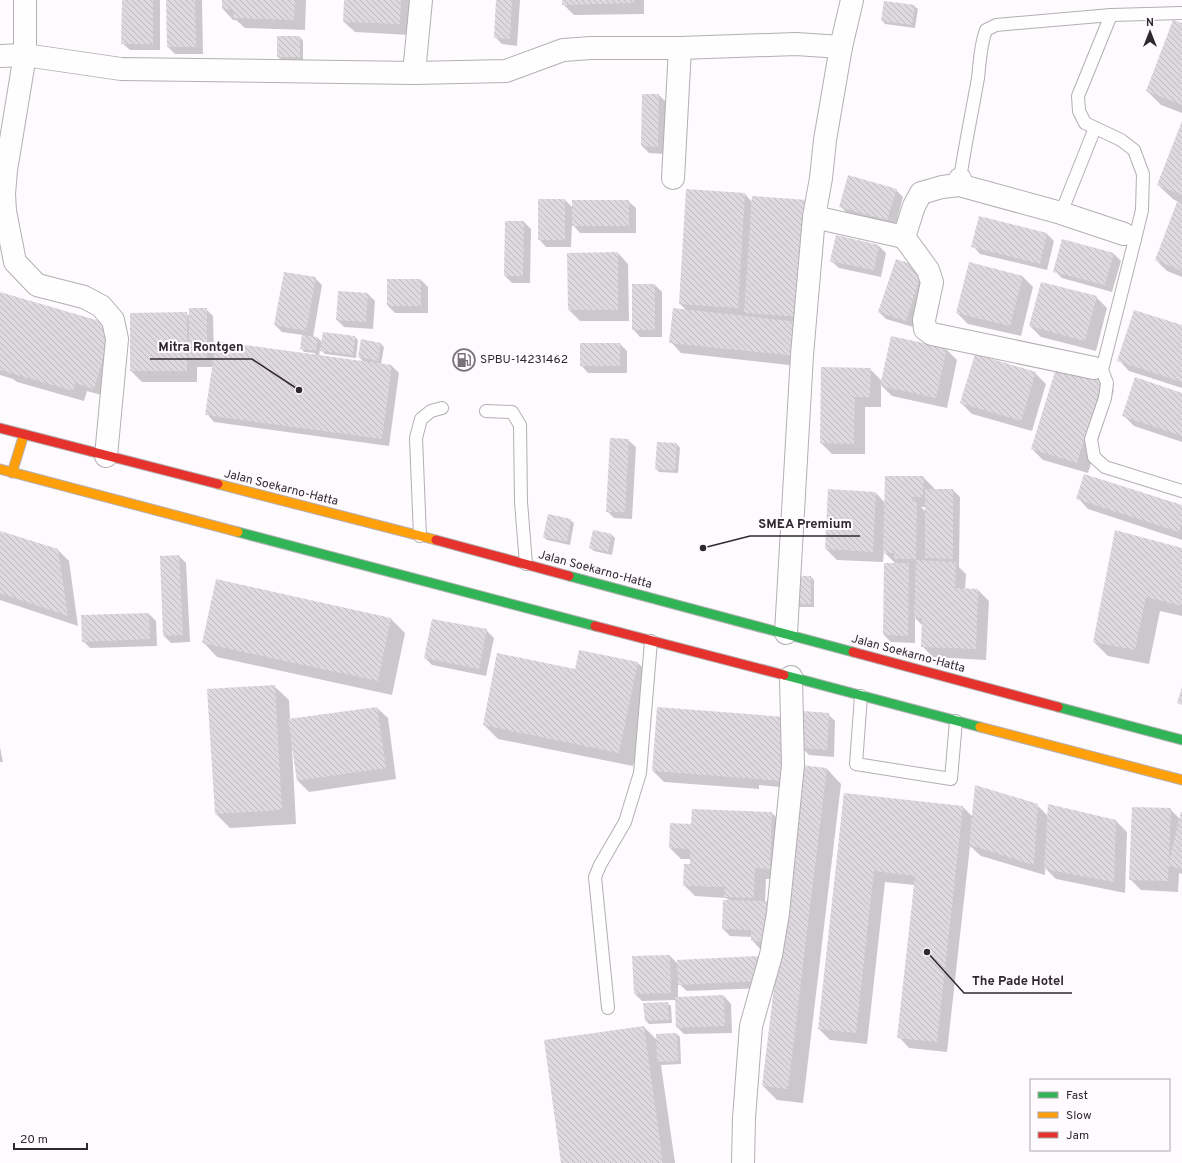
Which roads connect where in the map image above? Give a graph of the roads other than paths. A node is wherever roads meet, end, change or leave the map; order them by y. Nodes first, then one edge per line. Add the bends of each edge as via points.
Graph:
1 (25, 0) edge
2 (421, 0) edge
3 (852, 0) edge
4 (1182, 13) edge
5 (1111, 15) junction
6 (841, 47) junction
7 (680, 48) junction
8 (25, 55) junction
9 (0, 56) edge
10 (414, 73) junction
11 (1095, 128) junction
12 (673, 178) dead end
13 (960, 182) junction
14 (1061, 213) junction
15 (814, 217) junction
16 (1130, 236) junction
17 (904, 237) junction
18 (1098, 369) junction
19 (442, 408) dead end
20 (486, 411) dead end
21 (0, 428) edge
22 (24, 434) junction
23 (106, 456) junction
24 (0, 469) edge
25 (12, 473) junction
26 (1182, 491) edge
27 (420, 536) junction
28 (526, 564) junction
29 (786, 634) junction
30 (651, 641) junction
31 (791, 677) junction
32 (861, 696) junction
33 (956, 721) junction
34 (1182, 740) edge
35 (1182, 780) edge
36 (608, 1008) dead end
37 (743, 1163) edge

1 - 8 street
2 - 10 street
3 - 6 street
4 - 5 lane
5 - 11 lane via 1078,96 1079,111 1085,123
5 - 13 lane via 996,25 986,30 982,40
6 - 7 street via 796,44
6 - 15 street
7 - 10 street via 562,50 506,70
7 - 12 street
8 - 9 street
8 - 10 street via 121,69
8 - 23 street via 4,194 11,245 15,262 37,285 84,297 101,306 113,320 117,339
11 - 14 lane
11 - 16 lane via 1121,140 1134,150 1143,174 1142,210
13 - 14 street
13 - 17 street via 921,193
14 - 16 street
15 - 17 street
15 - 29 street via 802,355
16 - 18 lane
17 - 18 street via 928,270 932,282 924,320 925,329 932,334
18 - 26 lane via 1107,383 1105,398 1091,439 1094,456 1104,467
19 - 27 lane via 431,411 421,419 416,438
20 - 28 lane via 512,412 520,425 521,502
21 - 22 highway, Jalan Soekarno-Hatta
22 - 23 highway, Jalan Soekarno-Hatta
22 - 25 highway
23 - 27 highway, Jalan Soekarno-Hatta
24 - 25 highway
25 - 30 highway
27 - 28 highway, Jalan Soekarno-Hatta
28 - 29 highway, Jalan Soekarno-Hatta
29 - 34 highway, Jalan Soekarno-Hatta
30 - 31 highway
30 - 36 lane via 640,773 625,822 595,878
31 - 32 highway
31 - 37 street via 793,765 778,913 771,954 751,1026
32 - 33 highway
32 - 33 lane via 856,764 951,779
33 - 35 highway

